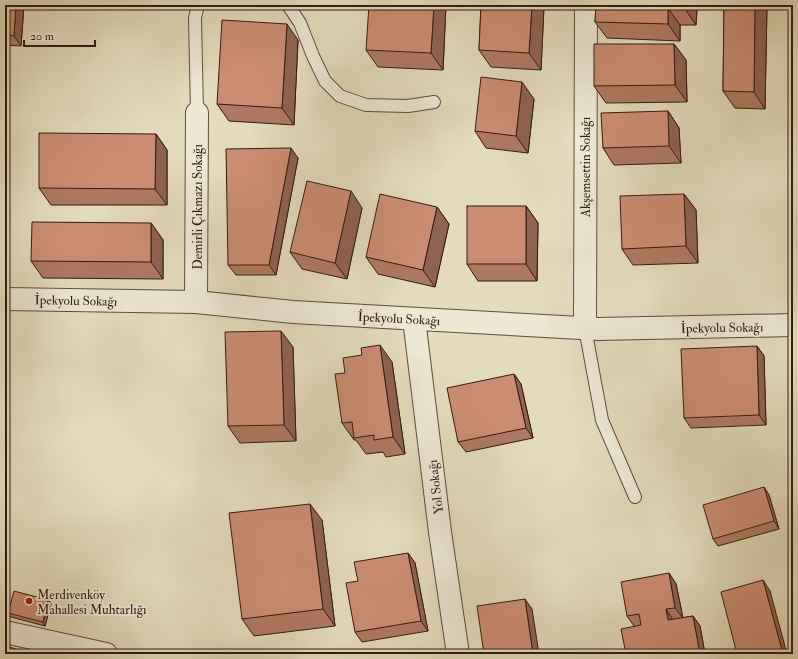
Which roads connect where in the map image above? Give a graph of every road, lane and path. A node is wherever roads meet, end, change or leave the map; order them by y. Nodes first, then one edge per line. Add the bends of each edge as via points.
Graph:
1 (198, 5) edge
2 (288, 5) edge
3 (586, 5) edge
4 (434, 102) dead end
5 (197, 113) joint
6 (5, 299) edge
7 (196, 302) junction
8 (414, 319) junction
9 (793, 325) edge
10 (584, 328) junction
11 (635, 497) dead end
12 (5, 632) edge
13 (106, 654) edge
14 (458, 654) edge

1 - 5 lane via 195,18
2 - 4 lane via 300,23 325,81 340,96 366,104 408,106
3 - 10 street, Akşemsettin Sokağı
5 - 7 street, Demirli Çıkmazı Sokağı
6 - 7 street, İpekyolu Sokağı
7 - 8 street, İpekyolu Sokağı via 293,312
8 - 10 street, İpekyolu Sokağı
8 - 14 street, Yol Sokağı
9 - 10 street, İpekyolu Sokağı
10 - 11 lane via 602,420
12 - 13 street

